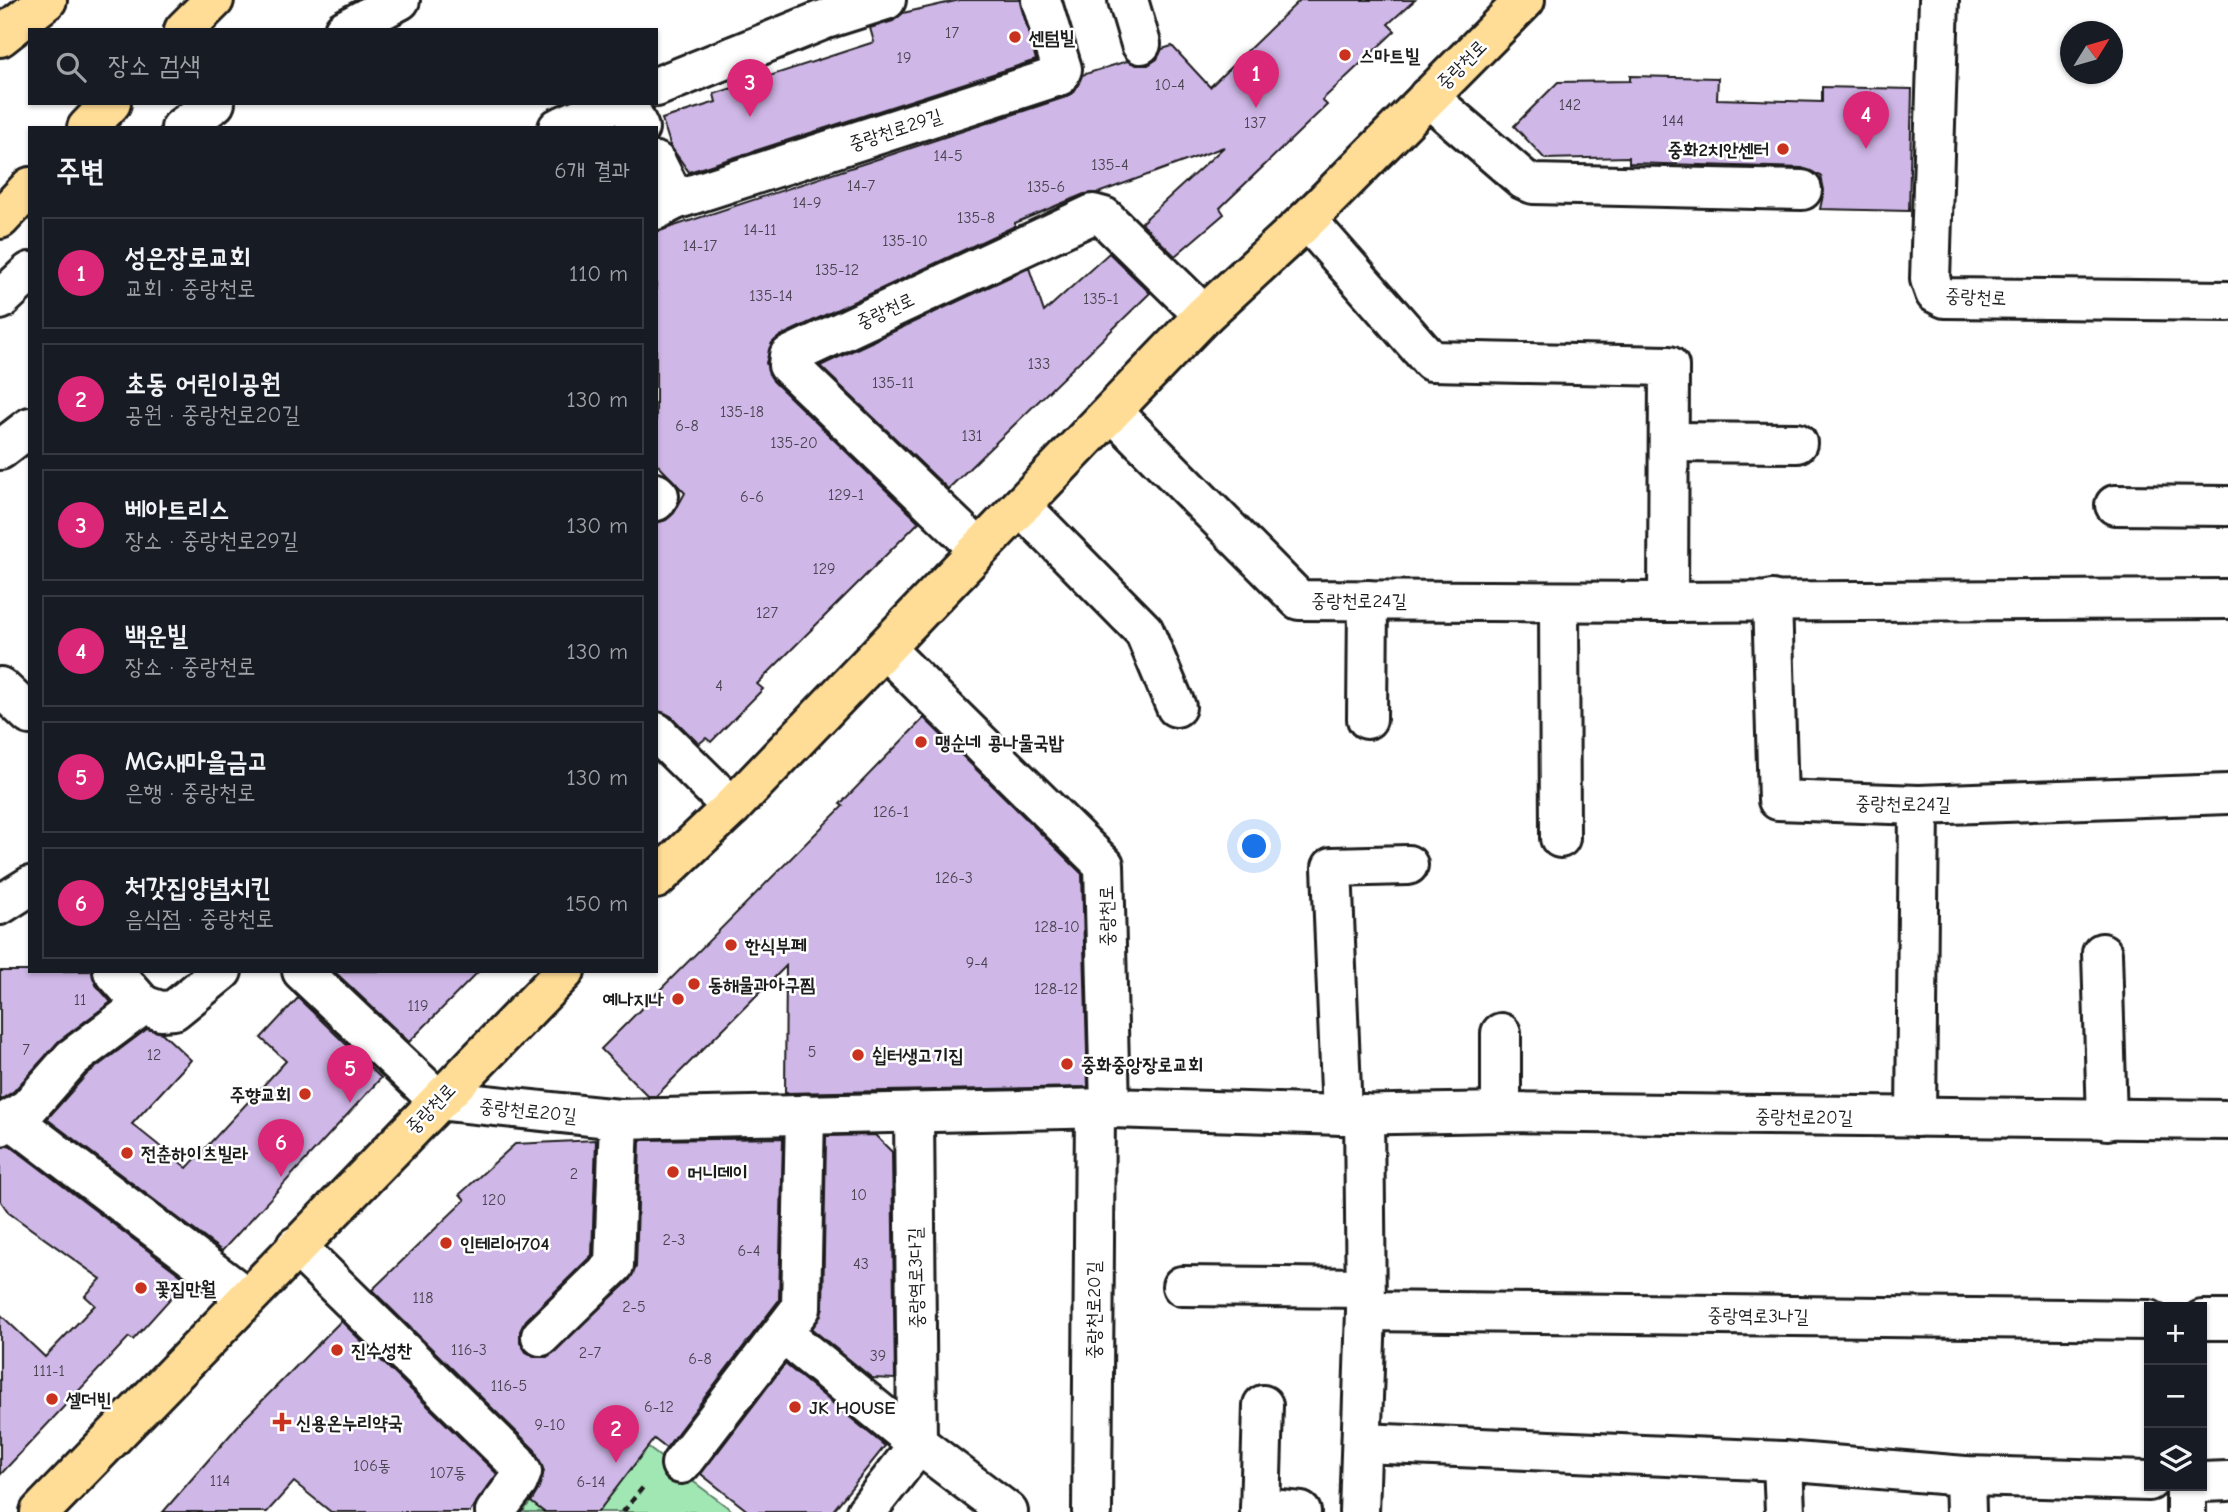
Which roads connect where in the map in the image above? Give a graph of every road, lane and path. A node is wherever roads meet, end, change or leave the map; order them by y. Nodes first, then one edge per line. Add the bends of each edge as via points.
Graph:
1 (47, 0) edge
2 (214, 0) edge
3 (400, 0) edge
4 (886, 0) edge
5 (1041, 0) edge
6 (1128, 0) edge
7 (1525, 0) edge
8 (1938, 0) edge
9 (186, 28) edge
10 (348, 28) edge
11 (0, 37) edge
12 (1141, 44) dead end
13 (658, 86) edge
14 (1428, 97) junction
15 (109, 105) edge
16 (212, 105) edge
17 (610, 105) edge
18 (628, 105) edge
19 (89, 126) edge
20 (184, 126) edge
21 (563, 126) edge
22 (638, 126) edge
23 (658, 171) edge
24 (28, 189) edge
25 (1802, 190) dead end
26 (666, 205) edge
27 (0, 219) edge
28 (1307, 220) junction
29 (28, 274) edge
30 (0, 300) edge
31 (2228, 301) edge
32 (1204, 316) junction
33 (1113, 412) junction
34 (28, 429) edge
35 (1670, 442) junction
36 (1797, 443) dead end
37 (0, 450) edge
38 (1021, 506) junction
39 (2115, 506) dead end
40 (2228, 506) edge
41 (979, 549) junction
42 (2228, 599) edge
43 (1368, 600) junction
44 (1772, 600) junction
45 (1559, 601) junction
46 (1668, 603) junction
47 (885, 649) junction
48 (0, 687) edge
49 (1176, 707) dead end
50 (28, 713) edge
51 (1367, 719) dead end
52 (658, 734) edge
53 (2228, 793) edge
54 (1919, 805) junction
55 (732, 807) junction
56 (1560, 838) dead end
57 (1408, 865) dead end
58 (659, 872) edge
59 (28, 887) edge
60 (0, 905) edge
61 (2102, 953) dead end
62 (115, 973) edge
63 (220, 973) edge
64 (304, 973) edge
65 (563, 973) edge
66 (143, 1005) junction
67 (1501, 1033) dead end
68 (438, 1100) junction
69 (1102, 1108) junction
70 (914, 1112) junction
71 (1501, 1112) junction
72 (804, 1114) junction
73 (1353, 1114) junction
74 (1916, 1117) junction
75 (619, 1119) junction
76 (2107, 1119) junction
77 (2228, 1120) edge
78 (5, 1122) edge
79 (296, 1246) junction
80 (1182, 1286) dead end
81 (246, 1297) junction
82 (1365, 1300) junction
83 (2144, 1320) edge
84 (2207, 1320) edge
85 (2228, 1320) edge
86 (782, 1333) junction
87 (541, 1336) dead end
88 (1263, 1405) dead end
89 (917, 1443) junction
90 (1362, 1443) junction
91 (1783, 1461) junction
92 (681, 1464) dead end
93 (2144, 1481) edge
94 (2228, 1481) edge
95 (2207, 1482) edge
96 (2186, 1491) edge
97 (1965, 1494) edge
98 (1260, 1510) edge
99 (40, 1512) edge
100 (495, 1512) edge
101 (866, 1512) edge
102 (1008, 1512) edge
103 (1092, 1512) edge
104 (1301, 1512) edge
105 (1359, 1512) edge
106 (1785, 1512) edge
107 (2186, 1512) edge

1 - 11 main road
2 - 9 main road
3 - 10 street
4 - 13 street via 823,20
5 - 26 street, 중랑천로29길 via 1062,69 1059,76
6 - 12 street
7 - 14 main road, 중랑천로
8 - 31 street, 중랑천로 via 1930,279 1935,293 1945,298
14 - 25 street, 중랑천로 via 1533,184
14 - 28 main road, 중랑천로
15 - 19 main road
16 - 20 street
17 - 21 street
18 - 22 street
23 - 26 street
24 - 27 main road
28 - 32 main road, 중랑천로
28 - 35 street via 1431,361 1669,366
29 - 30 street
32 - 33 main road, 중랑천로
32 - 41 street, 중랑천로 via 1104,217 1093,214 789,355 788,365
33 - 38 main road, 중랑천로
33 - 43 street, 중랑천로24길 via 1299,600
34 - 37 street
35 - 36 street
35 - 46 street
38 - 41 main road, 중랑천로
38 - 49 street via 1144,631
39 - 40 street
41 - 47 main road, 중랑천로
42 - 44 street, 중랑천로24길
43 - 45 street, 중랑천로24길
43 - 51 street
44 - 46 street, 중랑천로24길
44 - 54 street, 중랑천로24길 via 1778,800
45 - 46 street, 중랑천로24길
45 - 56 street
47 - 55 main road, 중랑천로
47 - 69 street, 중랑천로 via 1104,865
48 - 50 street
52 - 55 street
53 - 54 street, 중랑천로24길
54 - 74 street
55 - 58 main road, 중랑천로
57 - 73 street via 1332,867
59 - 60 street
61 - 76 street
62 - 66 street
63 - 66 street via 174,1010 161,1012
64 - 68 street
65 - 68 main road, 중랑천로
66 - 78 street via 72,1058 28,1108
67 - 71 street
68 - 75 street, 중랑천로20길
68 - 79 main road, 중랑천로
69 - 70 street, 중랑천로20길
69 - 73 street, 중랑천로20길
69 - 103 street, 중랑천로20길
70 - 72 street, 중랑천로20길
70 - 89 street, 중랑역로3다길
71 - 73 street, 중랑천로20길
71 - 74 street, 중랑천로20길
72 - 75 street, 중랑천로20길
72 - 86 street via 803,1302
73 - 82 street
74 - 76 street, 중랑천로20길
75 - 87 street via 614,1265
76 - 77 street, 중랑천로20길
78 - 81 street
79 - 81 main road, 중랑천로
79 - 100 street via 516,1462 522,1472 519,1482
80 - 82 street, 중랑역로3나길
81 - 99 main road, 중랑천로
82 - 83 street, 중랑역로3나길
82 - 90 street
84 - 85 street
86 - 89 street
86 - 92 street
88 - 98 street
89 - 101 street
89 - 102 street
90 - 91 street
90 - 105 street
91 - 97 street
91 - 106 street
93 - 97 street
94 - 95 street
96 - 107 street
98 - 104 street

